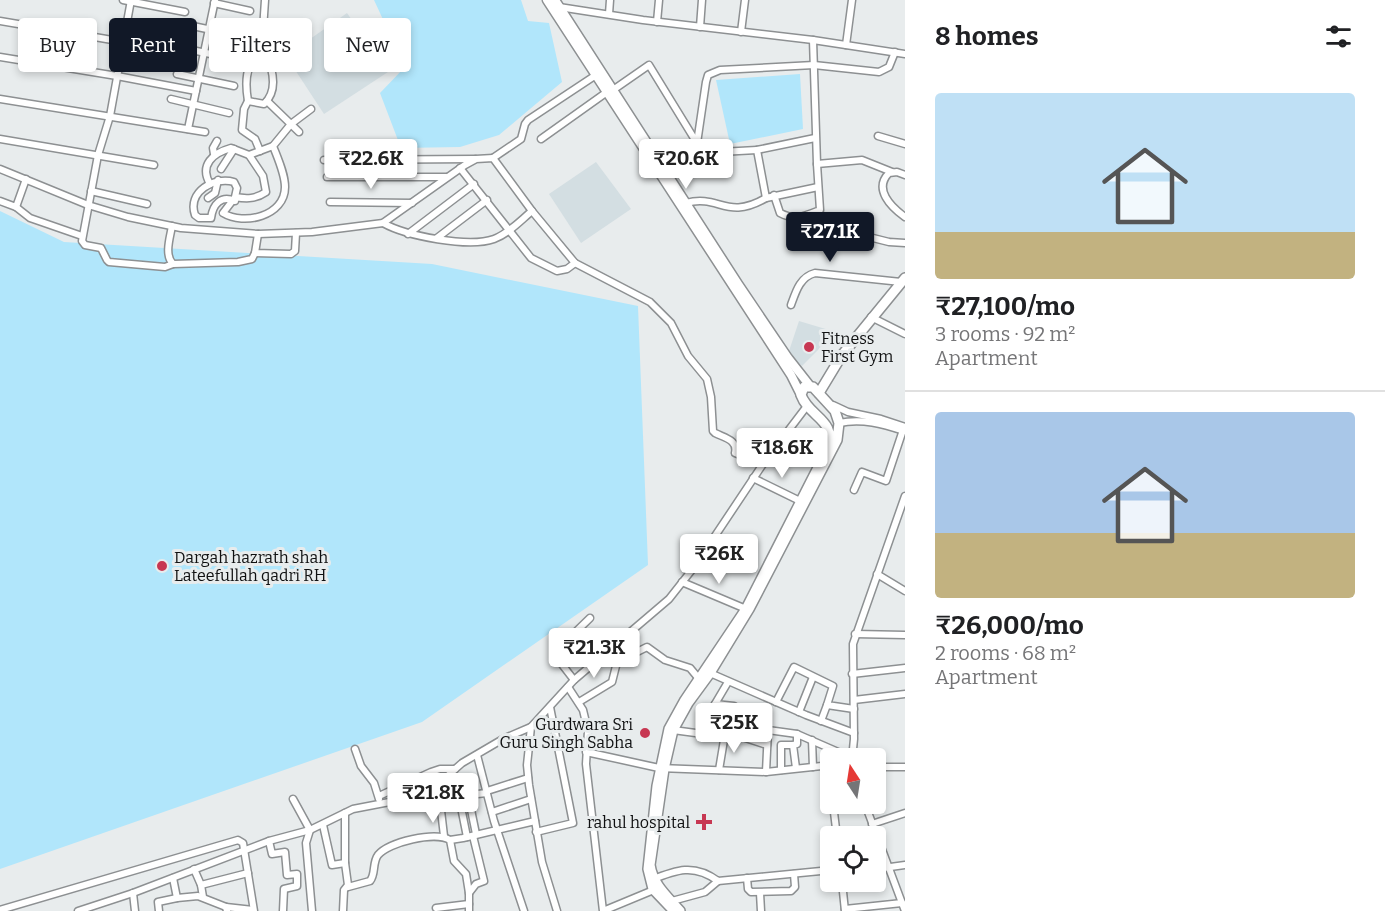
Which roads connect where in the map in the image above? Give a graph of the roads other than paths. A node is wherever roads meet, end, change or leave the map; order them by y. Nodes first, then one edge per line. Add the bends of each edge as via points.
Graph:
1 (123, 0) edge
2 (265, 0) edge
3 (547, 0) edge
4 (610, 0) edge
5 (658, 0) edge
6 (702, 0) edge
7 (745, 0) edge
8 (852, 0) edge
9 (131, 1) edge
10 (214, 1) edge
11 (557, 3) edge
12 (579, 10) junction
13 (250, 11) dead end
14 (185, 12) dead end
15 (609, 14) junction
16 (128, 18) edge
17 (211, 18) edge
18 (264, 18) edge
19 (0, 21) edge
20 (570, 22) junction
21 (657, 22) junction
22 (197, 27) edge
23 (700, 27) junction
24 (209, 29) joint
25 (741, 32) junction
26 (109, 37) edge
27 (813, 40) junction
28 (846, 45) junction
29 (197, 52) edge
30 (895, 52) junction
31 (204, 53) junction
32 (209, 54) edge
33 (905, 54) edge
34 (0, 57) edge
35 (814, 65) junction
36 (118, 72) edge
37 (248, 72) edge
38 (272, 72) edge
39 (177, 74) dead end
40 (596, 75) junction
41 (117, 76) junction
42 (198, 80) junction
43 (234, 86) dead end
44 (196, 91) junction
45 (610, 91) junction
46 (0, 99) edge
47 (171, 99) dead end
48 (248, 101) junction
49 (267, 101) junction
50 (193, 105) junction
51 (311, 110) dead end
52 (230, 113) dead end
53 (110, 116) junction
54 (291, 124) junction
55 (188, 129) junction
56 (205, 132) dead end
57 (299, 132) dead end
58 (878, 136) dead end
59 (815, 138) junction
60 (0, 139) edge
61 (541, 139) dead end
62 (217, 141) dead end
63 (697, 143) junction
64 (905, 144) edge
65 (273, 146) junction
66 (234, 149) junction
67 (757, 150) junction
68 (260, 151) junction
69 (703, 153) junction
70 (98, 155) junction
71 (249, 155) junction
72 (212, 156) junction
73 (494, 158) junction
74 (226, 159) junction
75 (476, 159) junction
76 (324, 160) dead end
77 (659, 162) junction
78 (817, 164) junction
79 (154, 165) dead end
80 (460, 168) junction
81 (0, 169) edge
82 (221, 169) dead end
83 (892, 172) junction
84 (905, 175) edge
85 (327, 177) dead end
86 (447, 177) junction
87 (26, 179) junction
88 (218, 180) junction
89 (210, 184) junction
90 (474, 184) junction
91 (818, 187) junction
92 (91, 191) junction
93 (774, 195) junction
94 (208, 198) dead end
95 (232, 198) junction
96 (766, 198) junction
97 (487, 200) junction
98 (0, 201) edge
99 (330, 202) dead end
100 (413, 202) junction
101 (686, 203) junction
102 (147, 204) dead end
103 (88, 205) junction
104 (16, 207) junction
105 (532, 211) junction
106 (905, 217) edge
107 (383, 223) junction
108 (172, 226) junction
109 (509, 230) junction
110 (841, 230) dead end
111 (297, 233) junction
112 (258, 234) junction
113 (408, 234) junction
114 (82, 236) junction
115 (437, 238) junction
116 (905, 243) edge
117 (255, 253) junction
118 (575, 263) junction
119 (173, 264) junction
120 (904, 279) edge
121 (791, 305) dead end
122 (871, 317) junction
123 (905, 334) edge
124 (814, 389) junction
125 (801, 395) junction
126 (827, 402) junction
127 (807, 406) junction
128 (826, 423) junction
129 (840, 423) junction
130 (904, 429) edge
131 (763, 464) junction
132 (753, 478) junction
133 (854, 490) dead end
134 (905, 496) edge
135 (800, 501) junction
136 (877, 574) junction
137 (682, 582) junction
138 (905, 591) edge
139 (746, 609) junction
140 (590, 618) dead end
141 (855, 634) junction
142 (905, 635) edge
143 (611, 647) junction
144 (618, 662) junction
145 (905, 668) edge
146 (710, 673) junction
147 (852, 674) junction
148 (813, 677) junction
149 (574, 680) junction
150 (700, 681) junction
151 (728, 682) junction
152 (568, 687) junction
153 (905, 694) edge
154 (854, 700) junction
155 (579, 702) junction
156 (776, 702) junction
157 (716, 704) junction
158 (827, 705) junction
159 (550, 707) junction
160 (854, 709) junction
161 (799, 712) junction
162 (821, 722) junction
163 (531, 727) junction
164 (673, 730) junction
165 (854, 733) junction
166 (703, 734) junction
167 (725, 734) junction
168 (797, 734) junction
169 (736, 735) junction
170 (812, 740) junction
171 (767, 745) junction
172 (793, 745) junction
173 (829, 748) edge
174 (853, 748) edge
175 (355, 749) dead end
176 (586, 752) junction
177 (477, 755) junction
178 (820, 766) edge
179 (886, 766) edge
180 (813, 767) junction
181 (905, 767) edge
182 (796, 768) junction
183 (455, 769) junction
184 (662, 769) junction
185 (719, 770) junction
186 (781, 770) junction
187 (765, 772) junction
188 (528, 778) junction
189 (438, 784) junction
190 (487, 792) junction
191 (468, 795) junction
192 (379, 796) junction
193 (459, 796) junction
194 (293, 799) dead end
195 (531, 799) junction
196 (440, 801) junction
197 (380, 805) junction
198 (492, 812) junction
199 (345, 813) junction
200 (905, 813) edge
201 (868, 814) edge
202 (535, 821) junction
203 (872, 824) junction
204 (324, 825) junction
205 (310, 830) junction
206 (497, 830) junction
207 (536, 832) junction
208 (472, 836) junction
209 (447, 838) junction
210 (269, 841) junction
211 (244, 850) junction
212 (345, 863) junction
213 (905, 865) edge
214 (886, 868) edge
215 (889, 868) junction
216 (194, 869) junction
217 (820, 871) edge
218 (248, 873) junction
219 (794, 874) junction
220 (173, 878) junction
221 (747, 878) junction
222 (718, 881) junction
223 (201, 885) junction
224 (653, 886) junction
225 (348, 887) junction
226 (760, 892) junction
227 (843, 892) edge
228 (133, 893) junction
229 (469, 893) junction
230 (902, 894) edge
231 (203, 897) junction
232 (177, 898) junction
233 (902, 903) junction
234 (673, 906) edge
235 (436, 908) dead end
236 (469, 908) edge
237 (227, 909) edge
238 (0, 910) edge
239 (254, 910) edge
240 (845, 910) edge
241 (78, 911) edge
242 (135, 911) edge
243 (159, 911) edge
244 (283, 911) edge
245 (312, 911) edge
246 (343, 911) edge
247 (524, 911) edge
248 (557, 911) edge
249 (680, 911) edge
250 (761, 911) edge
251 (905, 911) edge

1 - 9 street
2 - 18 street
3 - 40 main road
4 - 15 street
5 - 21 street
6 - 23 street
7 - 25 street
8 - 28 street
9 - 14 street
9 - 16 street
10 - 13 street
10 - 17 street
11 - 12 street
11 - 20 main road
12 - 15 street
12 - 20 street
15 - 21 street
19 - 26 street
20 - 45 main road
21 - 23 street
22 - 24 street
23 - 25 street
24 - 31 street
25 - 27 street
27 - 28 street
27 - 35 street
28 - 30 street
29 - 31 street
30 - 33 street
30 - 35 street via 891,64 883,71
31 - 32 street
31 - 42 street
34 - 41 street
35 - 59 street
35 - 63 street via 712,72 705,82
36 - 41 street
37 - 48 street
38 - 49 street via 273,87
39 - 42 street
40 - 45 main road
40 - 73 street via 528,120 520,139
41 - 44 street
41 - 53 street
42 - 43 street
42 - 44 street
44 - 50 street
45 - 61 street
45 - 63 street via 649,65
45 - 77 main road
45 - 125 main road
46 - 53 street
47 - 50 street
48 - 49 street
48 - 68 street via 242,130 255,139
49 - 54 street
50 - 52 street
50 - 55 street
51 - 54 street
53 - 55 street
53 - 70 street
54 - 57 street
54 - 65 street
55 - 56 street
58 - 64 street
59 - 67 street
59 - 78 street
60 - 70 street
62 - 72 street
63 - 69 street
65 - 68 street
65 - 95 street via 285,186 282,201 263,215 242,220 223,213
66 - 71 street
66 - 72 street
66 - 74 street
67 - 69 street
67 - 96 street
68 - 71 street
69 - 77 street
70 - 79 street
70 - 92 street
71 - 95 street via 263,176 266,192 250,199
72 - 74 street
72 - 89 street via 206,176
73 - 75 street
73 - 105 street
74 - 82 street
75 - 76 street
75 - 80 street
77 - 101 main road
78 - 83 street via 862,160
78 - 91 street
80 - 86 street
80 - 90 street
81 - 87 street
83 - 84 street
83 - 106 street via 883,181 884,196
85 - 86 street
86 - 100 street
87 - 103 street
87 - 104 street
88 - 89 street
88 - 94 street via 215,193
88 - 95 street via 234,182 237,188
89 - 95 street via 196,195 193,210 199,218 212,218 209,214 216,203
90 - 97 street
90 - 113 street
91 - 93 street
91 - 93 street via 820,210 794,218 780,213
92 - 102 street
92 - 103 street
93 - 96 street
96 - 101 street via 752,206 734,209 702,200
97 - 109 street
97 - 115 street
98 - 104 street
99 - 100 street
100 - 107 street
101 - 124 main road via 775,339
103 - 108 street
103 - 114 street
104 - 114 street via 30,218
105 - 109 street
105 - 118 street
107 - 111 street
107 - 113 street
108 - 112 street
108 - 119 street via 168,255
109 - 115 street via 481,242
109 - 118 street via 531,258 549,268 560,272
110 - 116 street
111 - 112 street
111 - 117 street via 293,254
112 - 117 street
113 - 115 street
114 - 119 street via 84,244 101,248 109,262 165,267
117 - 119 street via 246,261
118 - 131 street via 662,312 707,380 713,431 734,442 735,453
120 - 121 street via 815,273 802,279
120 - 122 highway
122 - 123 street
122 - 124 highway
124 - 125 highway via 804,387
124 - 126 highway
125 - 127 highway
126 - 129 highway
126 - 130 street
127 - 128 highway
127 - 131 street
128 - 129 highway
128 - 135 highway via 831,434 828,448
129 - 130 street via 863,420
129 - 146 highway via 837,440 777,558
130 - 133 street via 886,481 862,472
131 - 132 street
132 - 135 street
132 - 137 street
134 - 136 street
135 - 139 highway
136 - 138 street
136 - 141 street
137 - 139 street
137 - 143 street via 654,613
139 - 150 highway
140 - 149 street via 555,652
141 - 142 street
141 - 147 street
143 - 144 street
143 - 149 street
144 - 150 street via 648,647 665,660 690,668
144 - 155 street via 612,682
145 - 147 street
146 - 151 street
146 - 164 highway
147 - 154 street
148 - 156 street via 794,668
148 - 158 street via 833,686
148 - 161 street
149 - 152 street
150 - 184 highway via 669,729
151 - 156 street
151 - 157 street
152 - 155 street
152 - 159 street
153 - 154 street
154 - 160 street
155 - 176 street via 588,731
156 - 161 street
157 - 166 street
157 - 169 street via 734,706
158 - 160 street
158 - 162 street
159 - 163 street
159 - 207 street via 573,823
160 - 165 street
161 - 162 street
162 - 165 street
163 - 177 street
163 - 188 street
164 - 166 street
164 - 184 highway
165 - 174 street
166 - 167 street
167 - 169 street
167 - 185 street
168 - 170 street
168 - 171 street via 768,730
168 - 172 street via 797,744
169 - 171 street
170 - 173 street
170 - 180 street
171 - 187 street
172 - 182 street
172 - 186 street via 781,745
175 - 192 street
176 - 184 street
176 - 224 street via 603,911
177 - 183 street
177 - 190 street
178 - 180 street
179 - 181 street
180 - 182 street
182 - 186 street
183 - 189 street
183 - 192 street via 431,772
184 - 185 street
184 - 224 highway via 648,861
185 - 187 street
186 - 187 street
188 - 190 street
188 - 195 street
189 - 196 street
189 - 197 street via 426,795
190 - 191 street
190 - 198 street
191 - 193 street
191 - 208 street
192 - 197 street
193 - 196 street
193 - 208 street
194 - 205 street
195 - 198 street
195 - 202 street
196 - 209 street
197 - 199 street
198 - 206 street
199 - 204 street
199 - 212 street
200 - 203 street
201 - 203 street
202 - 206 street
202 - 207 street
203 - 215 street
204 - 205 street
204 - 212 street via 332,865
205 - 210 street
205 - 245 street via 306,843
206 - 208 street
206 - 247 street
207 - 248 street
208 - 209 street
208 - 229 street via 484,881
209 - 225 street via 419,837 383,851 376,859 372,879
209 - 229 street via 454,861 466,874
210 - 211 street
210 - 244 street via 272,854 285,852 286,875 297,874 297,886 284,889
211 - 216 street
211 - 218 street
211 - 238 street via 243,843 235,841
212 - 225 street
213 - 215 street
214 - 215 street
215 - 230 street
216 - 220 street
216 - 223 street
217 - 219 street
218 - 223 street
218 - 239 street
219 - 221 street
219 - 226 street via 793,890
220 - 228 street
220 - 232 street
221 - 222 street
221 - 226 street via 749,891
222 - 224 street via 698,870 677,871
222 - 234 street via 705,892
223 - 231 street
224 - 234 highway
225 - 246 street via 344,890
226 - 250 street
227 - 240 street
228 - 241 street
228 - 242 street
229 - 236 street
230 - 233 street
231 - 232 street
231 - 237 street
232 - 243 street via 158,902
233 - 240 street
233 - 251 street
234 - 249 highway
235 - 236 street
237 - 239 street

